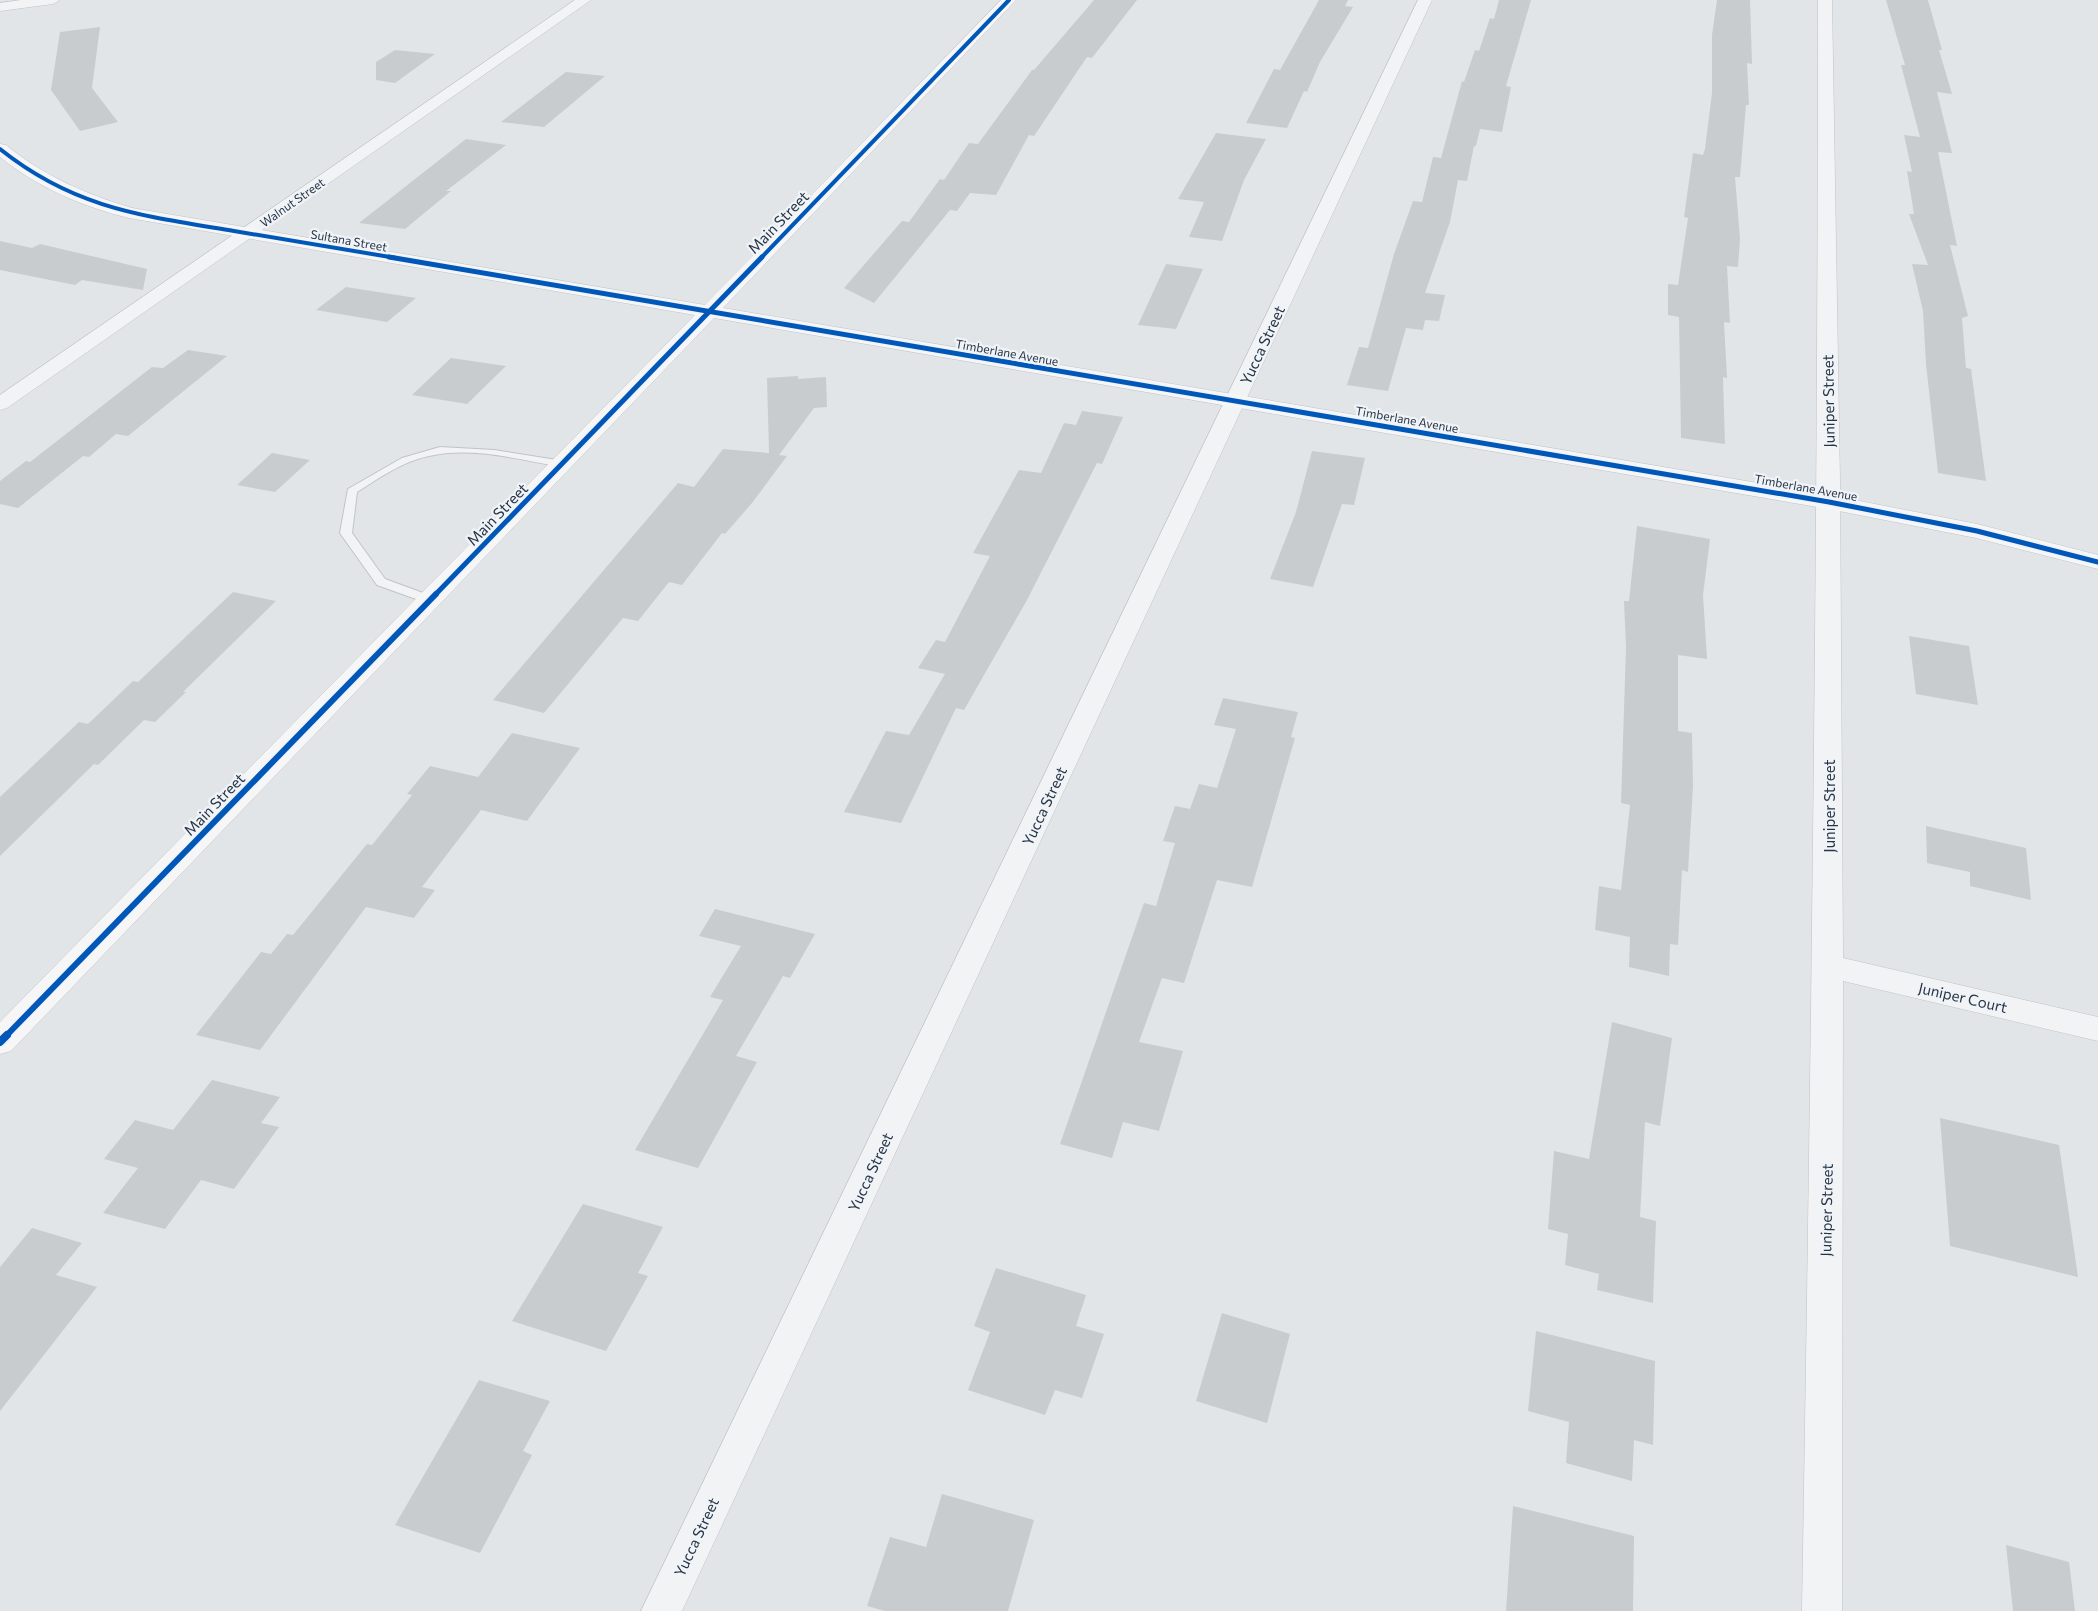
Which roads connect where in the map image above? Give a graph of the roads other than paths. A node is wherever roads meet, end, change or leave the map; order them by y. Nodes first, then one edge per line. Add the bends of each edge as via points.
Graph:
1 (53, 0) edge
2 (584, 0) edge
3 (1009, 0) edge
4 (1425, 0) edge
5 (1824, 0) edge
6 (0, 7) edge
7 (0, 149) edge
8 (247, 234) junction
9 (708, 313) junction
10 (1236, 402) junction
11 (0, 404) edge
12 (563, 464) junction
13 (1829, 502) junction
14 (2098, 562) edge
15 (430, 600) junction
16 (1828, 966) junction
17 (2098, 1029) edge
18 (0, 1042) edge
19 (661, 1611) edge
20 (1822, 1611) edge

1 - 6 street
2 - 8 street, Walnut Street
3 - 9 street, Main Street
4 - 10 street, Yucca Street
5 - 13 street, Juniper Street
7 - 8 street, Sultana Street via 24,170 89,201 129,213
8 - 9 street, Sultana Street
8 - 11 street, Walnut Street
9 - 10 street, Timberlane Avenue
9 - 12 street, Main Street
10 - 13 street, Timberlane Avenue
10 - 19 street, Yucca Street
12 - 15 street, Main Street
12 - 15 lane via 471,451 428,453 380,472 352,490 346,533 381,582
13 - 14 street, Timberlane Avenue via 1977,531
13 - 16 street, Juniper Street
15 - 18 street, Main Street
16 - 17 street, Juniper Court
16 - 20 street, Juniper Street

